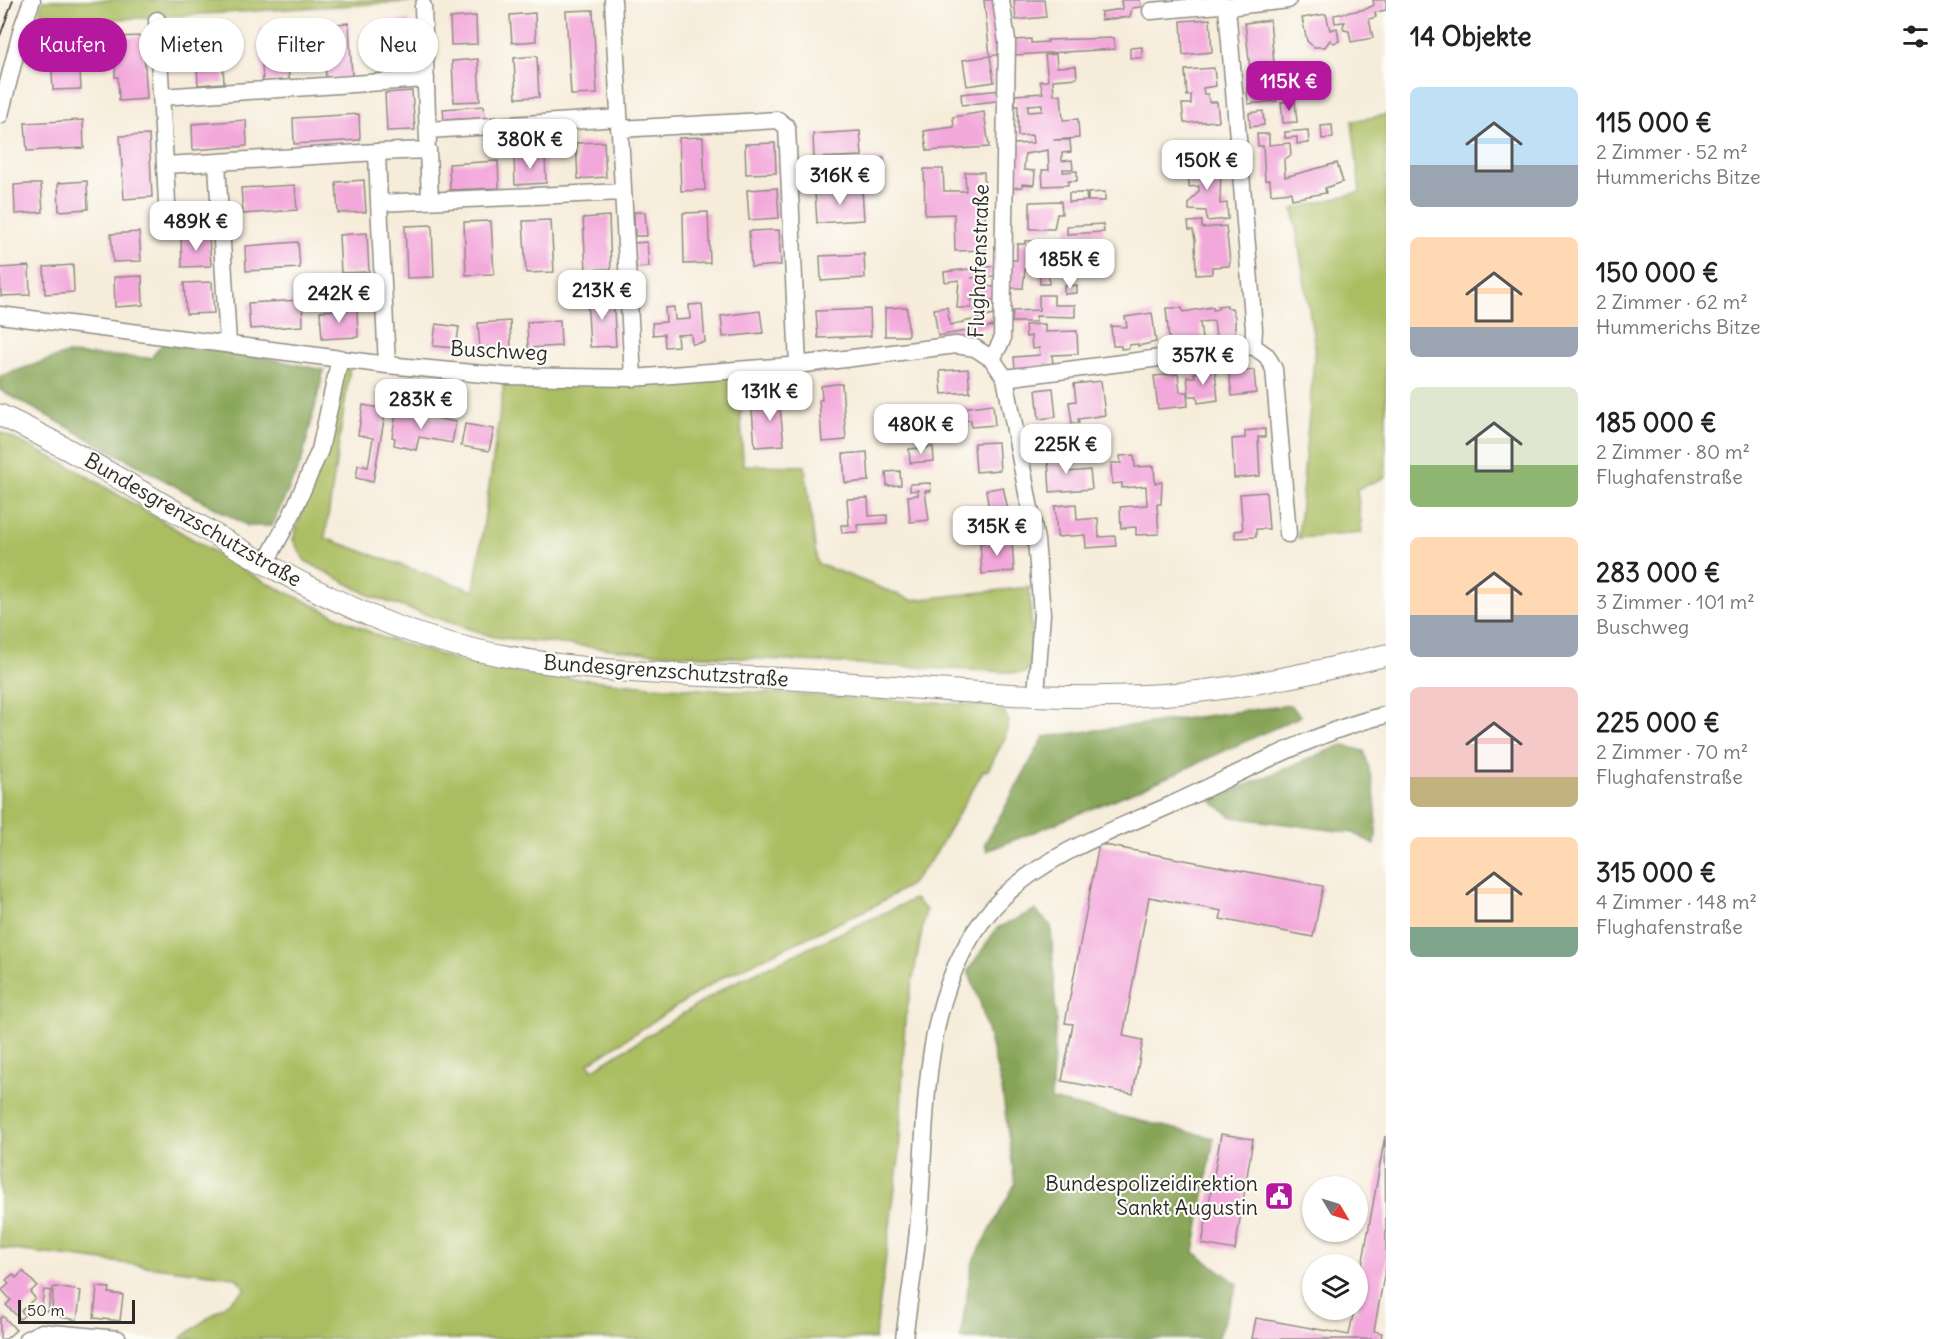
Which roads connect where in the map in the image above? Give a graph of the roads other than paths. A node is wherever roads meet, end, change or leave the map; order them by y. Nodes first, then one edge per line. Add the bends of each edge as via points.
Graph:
1 (32, 0) edge
2 (613, 0) edge
3 (1001, 0) edge
4 (1288, 0) edge
5 (423, 6) dead end
6 (1227, 7) junction
7 (1151, 11) dead end
8 (160, 72) edge
9 (426, 79) junction
10 (161, 97) junction
11 (0, 115) edge
12 (619, 124) junction
13 (428, 130) junction
14 (428, 150) junction
15 (377, 152) junction
16 (217, 162) junction
17 (165, 165) junction
18 (623, 192) junction
19 (430, 201) junction
20 (379, 203) junction
21 (220, 218) junction
22 (0, 315) edge
23 (228, 343) junction
24 (1253, 346) junction
25 (340, 358) junction
26 (992, 359) junction
27 (387, 365) junction
28 (798, 365) junction
29 (633, 378) junction
30 (1005, 378) junction
31 (0, 415) edge
32 (1288, 534) dead end
33 (265, 564) junction
34 (1386, 655) edge
35 (1036, 695) junction
36 (1386, 715) edge
37 (27, 1339) edge
38 (118, 1339) edge
39 (904, 1339) edge

1 - 11 street
2 - 12 street
3 - 26 street, Flughafenstraße via 1007,41 1002,340
4 - 6 street
5 - 9 street
6 - 7 street
6 - 24 street
8 - 10 street
9 - 10 street
9 - 13 street
10 - 17 street
12 - 13 street
12 - 18 street
12 - 28 street via 778,120 787,127
13 - 14 street
14 - 15 street
14 - 19 street
15 - 16 street
15 - 20 street
16 - 17 street
16 - 21 street
17 - 21 street via 168,221
18 - 19 street
18 - 29 street
19 - 20 street
20 - 27 street
21 - 23 street
22 - 23 street, Buschweg
23 - 25 street, Buschweg
24 - 30 street
24 - 32 street via 1274,369
25 - 27 street, Buschweg
25 - 33 street via 320,450
26 - 28 street, Buschweg via 975,348 956,345
26 - 30 street, Flughafenstraße
27 - 29 street, Buschweg via 505,376
28 - 29 street, Buschweg
30 - 35 street, Flughafenstraße via 1036,540 1042,614
31 - 33 street, Bundesgrenzschutzstraße via 85,458
33 - 35 street, Bundesgrenzschutzstraße via 389,623 529,661 659,675
34 - 35 street, Bundesgrenzschutzstraße via 1245,686 1190,692
36 - 39 street via 1331,733 1075,848 1023,881 987,916 962,951 936,1028
37 - 38 street via 42,1332

